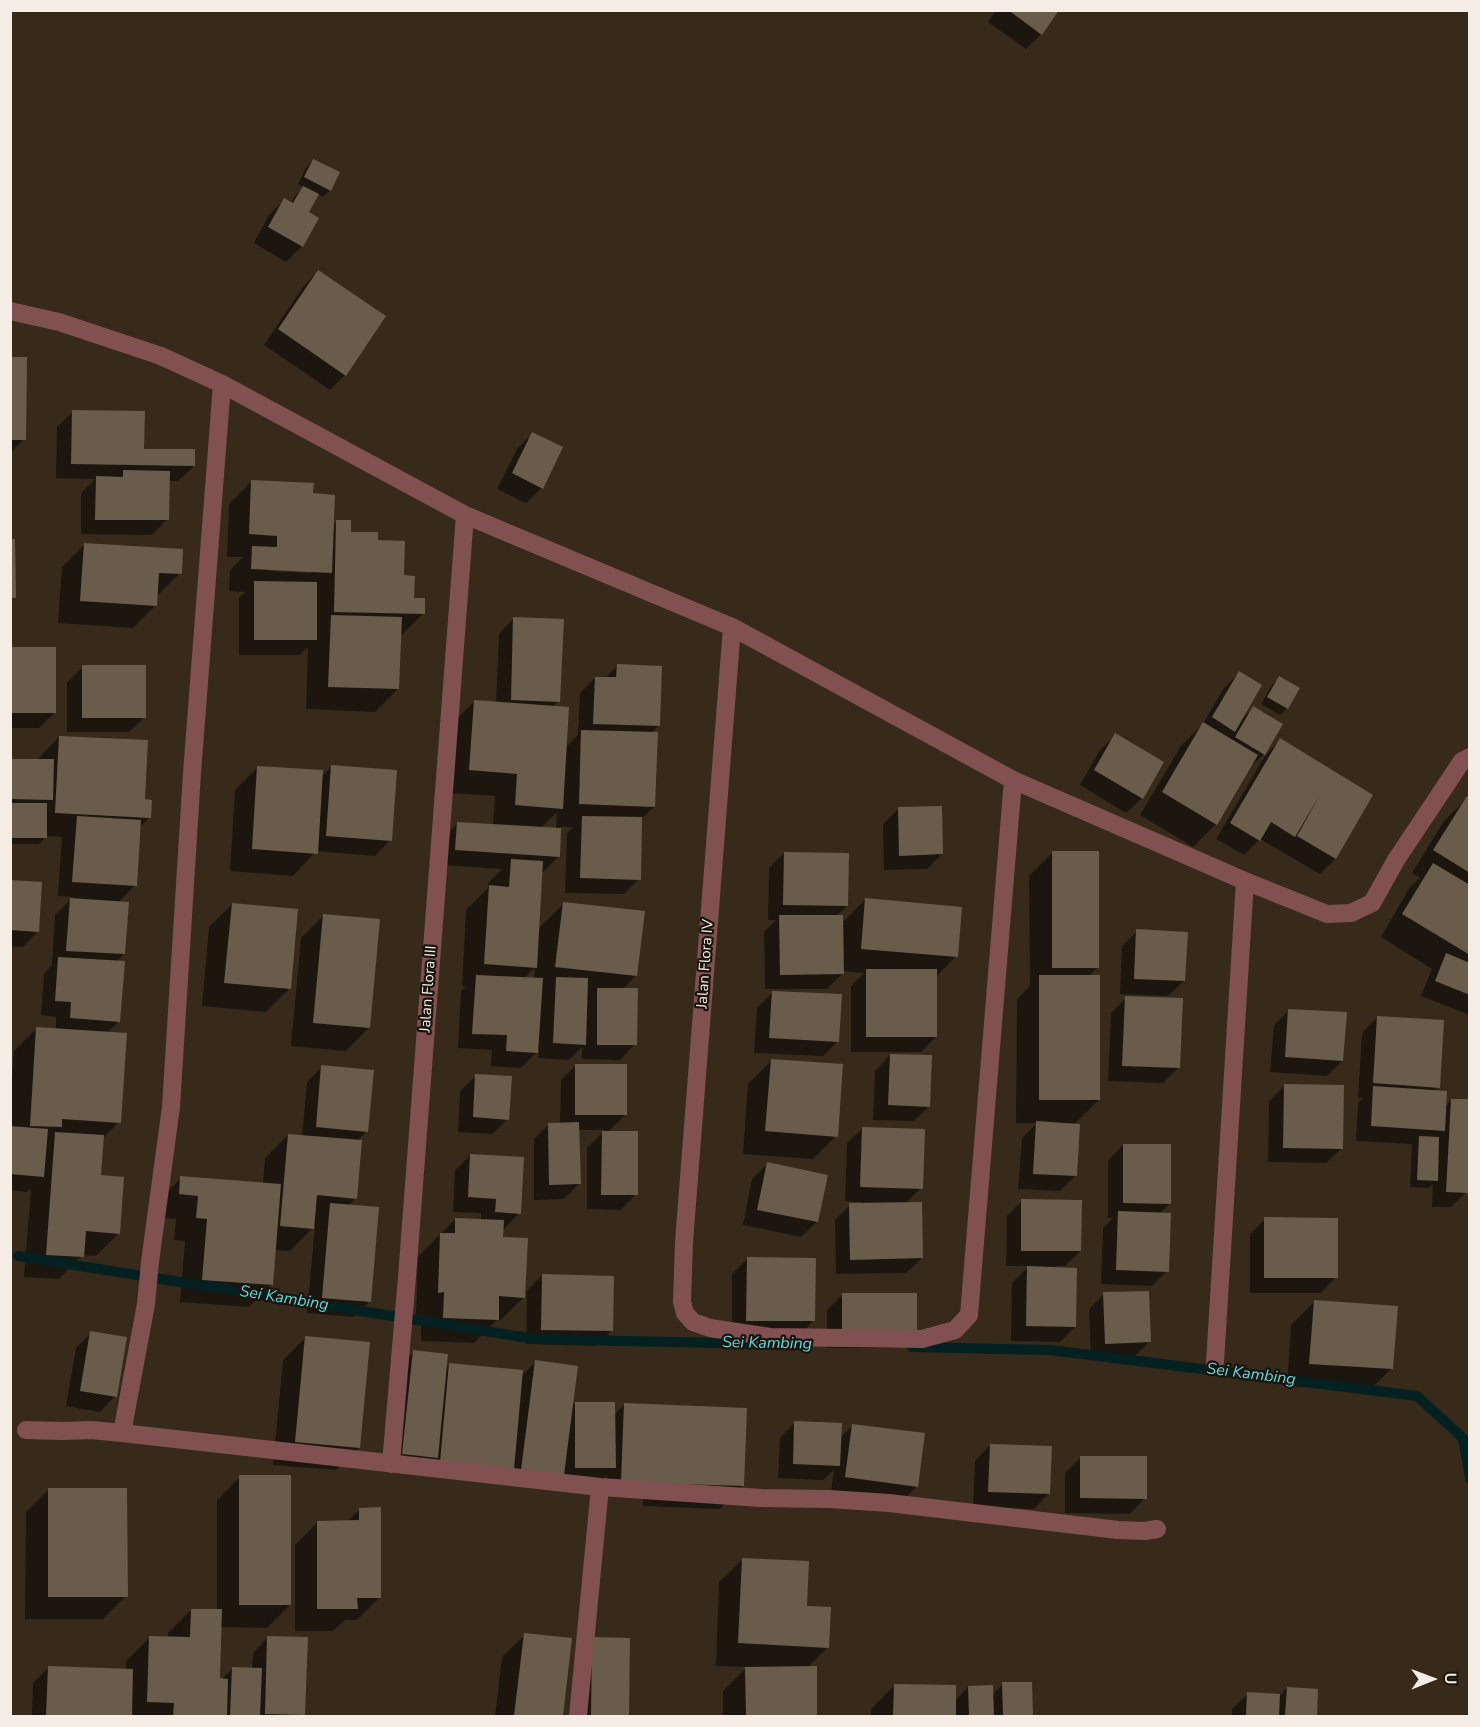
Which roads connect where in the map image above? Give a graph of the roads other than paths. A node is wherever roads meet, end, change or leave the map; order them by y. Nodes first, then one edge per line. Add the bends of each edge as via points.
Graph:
1 (10, 311) edge
2 (222, 384) junction
3 (465, 515) junction
4 (732, 627) junction
5 (1470, 757) edge
6 (1013, 780) junction
7 (1245, 881) junction
8 (1215, 1362) dead end
9 (26, 1430) dead end
10 (122, 1433) junction
11 (391, 1464) junction
12 (600, 1487) junction
13 (1157, 1529) dead end
14 (578, 1716) edge

1 - 2 street via 59,322 161,356
2 - 3 street
2 - 10 street via 171,1107 146,1304
3 - 4 street
3 - 11 street, Jalan Flora III
4 - 6 street
4 - 6 street, Jalan Flora IV via 684,1242 682,1302 693,1322 770,1336 922,1339 956,1330 969,1315
5 - 7 street via 1462,761 1442,790 1372,903 1351,913 1327,914
6 - 7 street
7 - 8 street
9 - 10 street
10 - 11 street
11 - 12 street
12 - 13 street via 761,1498 829,1498 1118,1530
12 - 14 street

